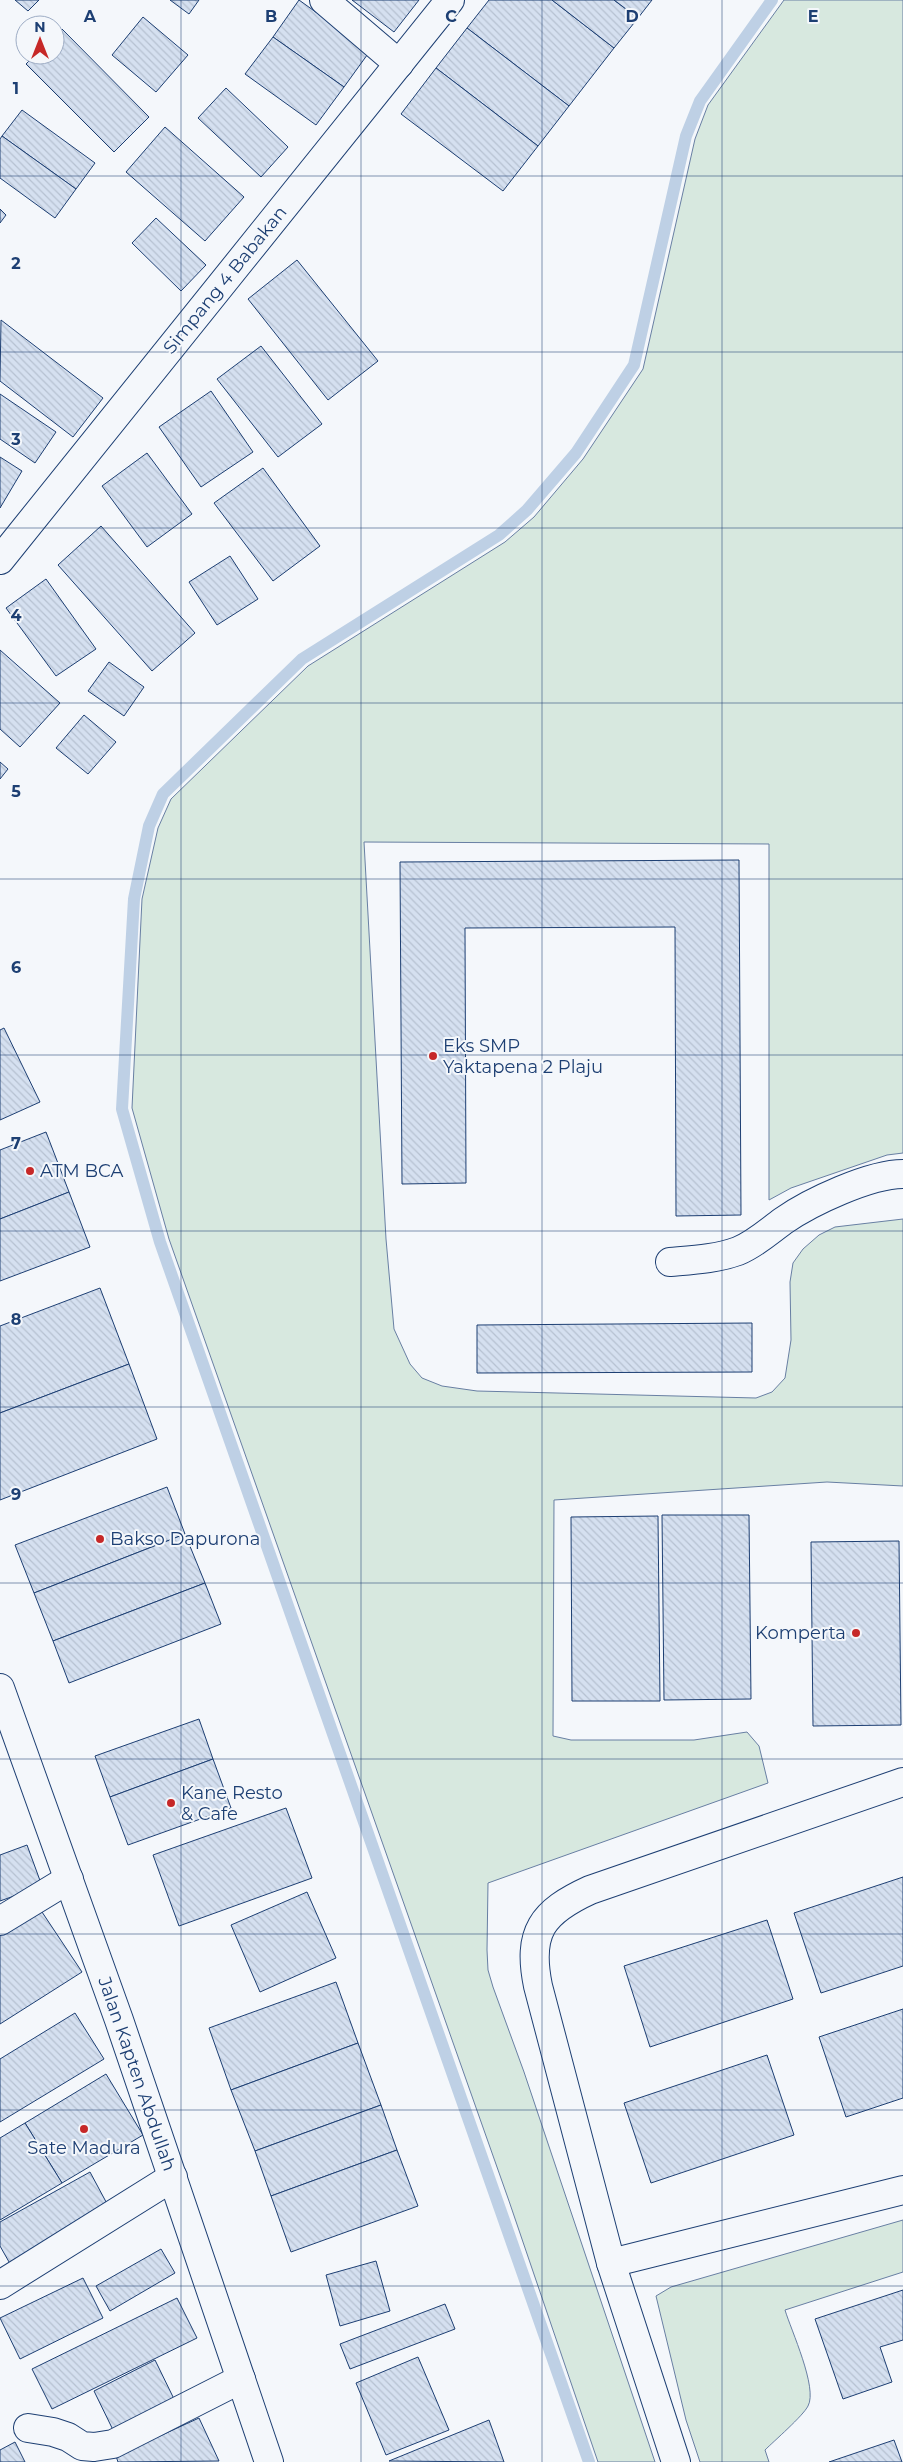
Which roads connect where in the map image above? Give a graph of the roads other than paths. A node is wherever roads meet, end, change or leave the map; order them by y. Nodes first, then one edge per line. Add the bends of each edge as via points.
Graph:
1 (324, 0) edge
2 (450, 0) edge
3 (399, 64) junction
4 (0, 560) edge
5 (903, 1174) edge
6 (670, 1262) dead end
7 (2, 1700) edge
8 (903, 1782) edge
9 (69, 1879) junction
10 (0, 1921) edge
11 (173, 2177) junction
12 (903, 2190) edge
13 (611, 2263) junction
14 (0, 2285) edge
15 (241, 2379) junction
16 (28, 2428) dead end
17 (269, 2462) edge
18 (676, 2462) edge

1 - 3 street
2 - 3 street, Simpang 4 Babakan
3 - 4 street, Simpang 4 Babakan
5 - 6 street via 889,1174 866,1181 824,1199 740,1250 720,1257
7 - 9 street, Jalan Kapten Abdullah
8 - 13 street via 590,1890 562,1903 543,1924 535,1951 538,1986
9 - 10 street
9 - 11 street, Jalan Kapten Abdullah
11 - 14 street
11 - 15 street, Jalan Kapten Abdullah
12 - 13 street
13 - 18 street
15 - 16 street via 113,2444 94,2448 82,2446 68,2437
15 - 17 street, Jalan Kapten Abdullah

